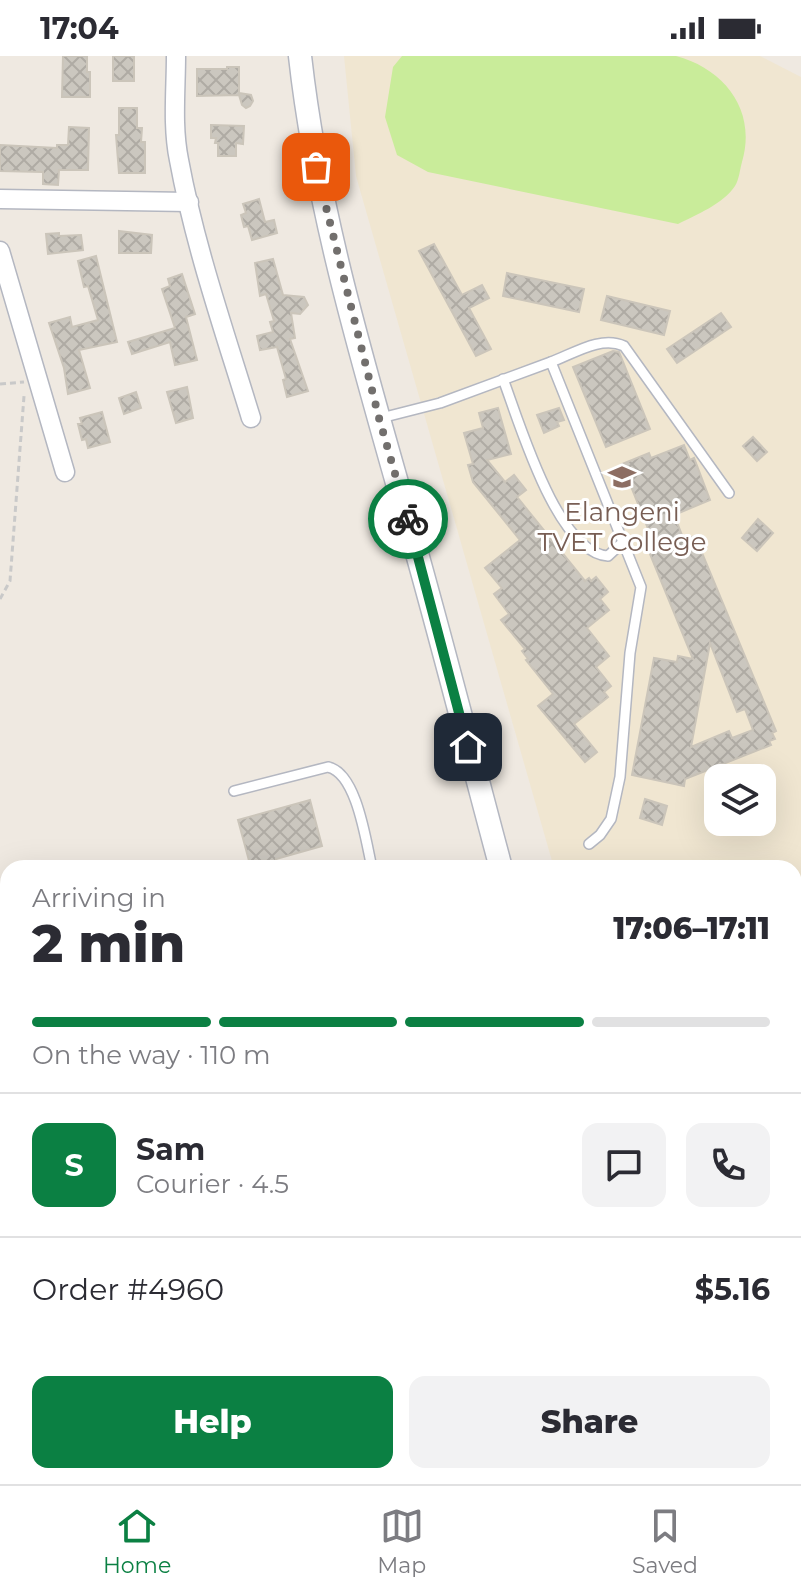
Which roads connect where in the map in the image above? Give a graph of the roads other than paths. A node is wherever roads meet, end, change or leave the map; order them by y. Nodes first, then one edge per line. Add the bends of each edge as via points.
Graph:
1 (176, 56) edge
2 (300, 56) edge
3 (0, 199) edge
4 (189, 202) junction
5 (0, 251) edge
6 (551, 362) junction
7 (503, 379) junction
8 (251, 418) dead end
9 (379, 418) junction
10 (65, 472) dead end
11 (729, 493) dead end
12 (623, 542) junction
13 (234, 791) dead end
14 (589, 844) dead end
15 (370, 860) edge
16 (499, 860) edge

1 - 4 street via 175,128
2 - 9 street via 316,167
3 - 4 street
4 - 8 street
5 - 10 street
6 - 7 lane
6 - 11 lane via 597,344 624,346
6 - 12 lane
7 - 9 lane
7 - 12 lane via 544,485 569,530 597,555 608,556
9 - 16 street
12 - 14 lane via 641,587 620,777 611,819
13 - 15 lane via 334,768 349,782

